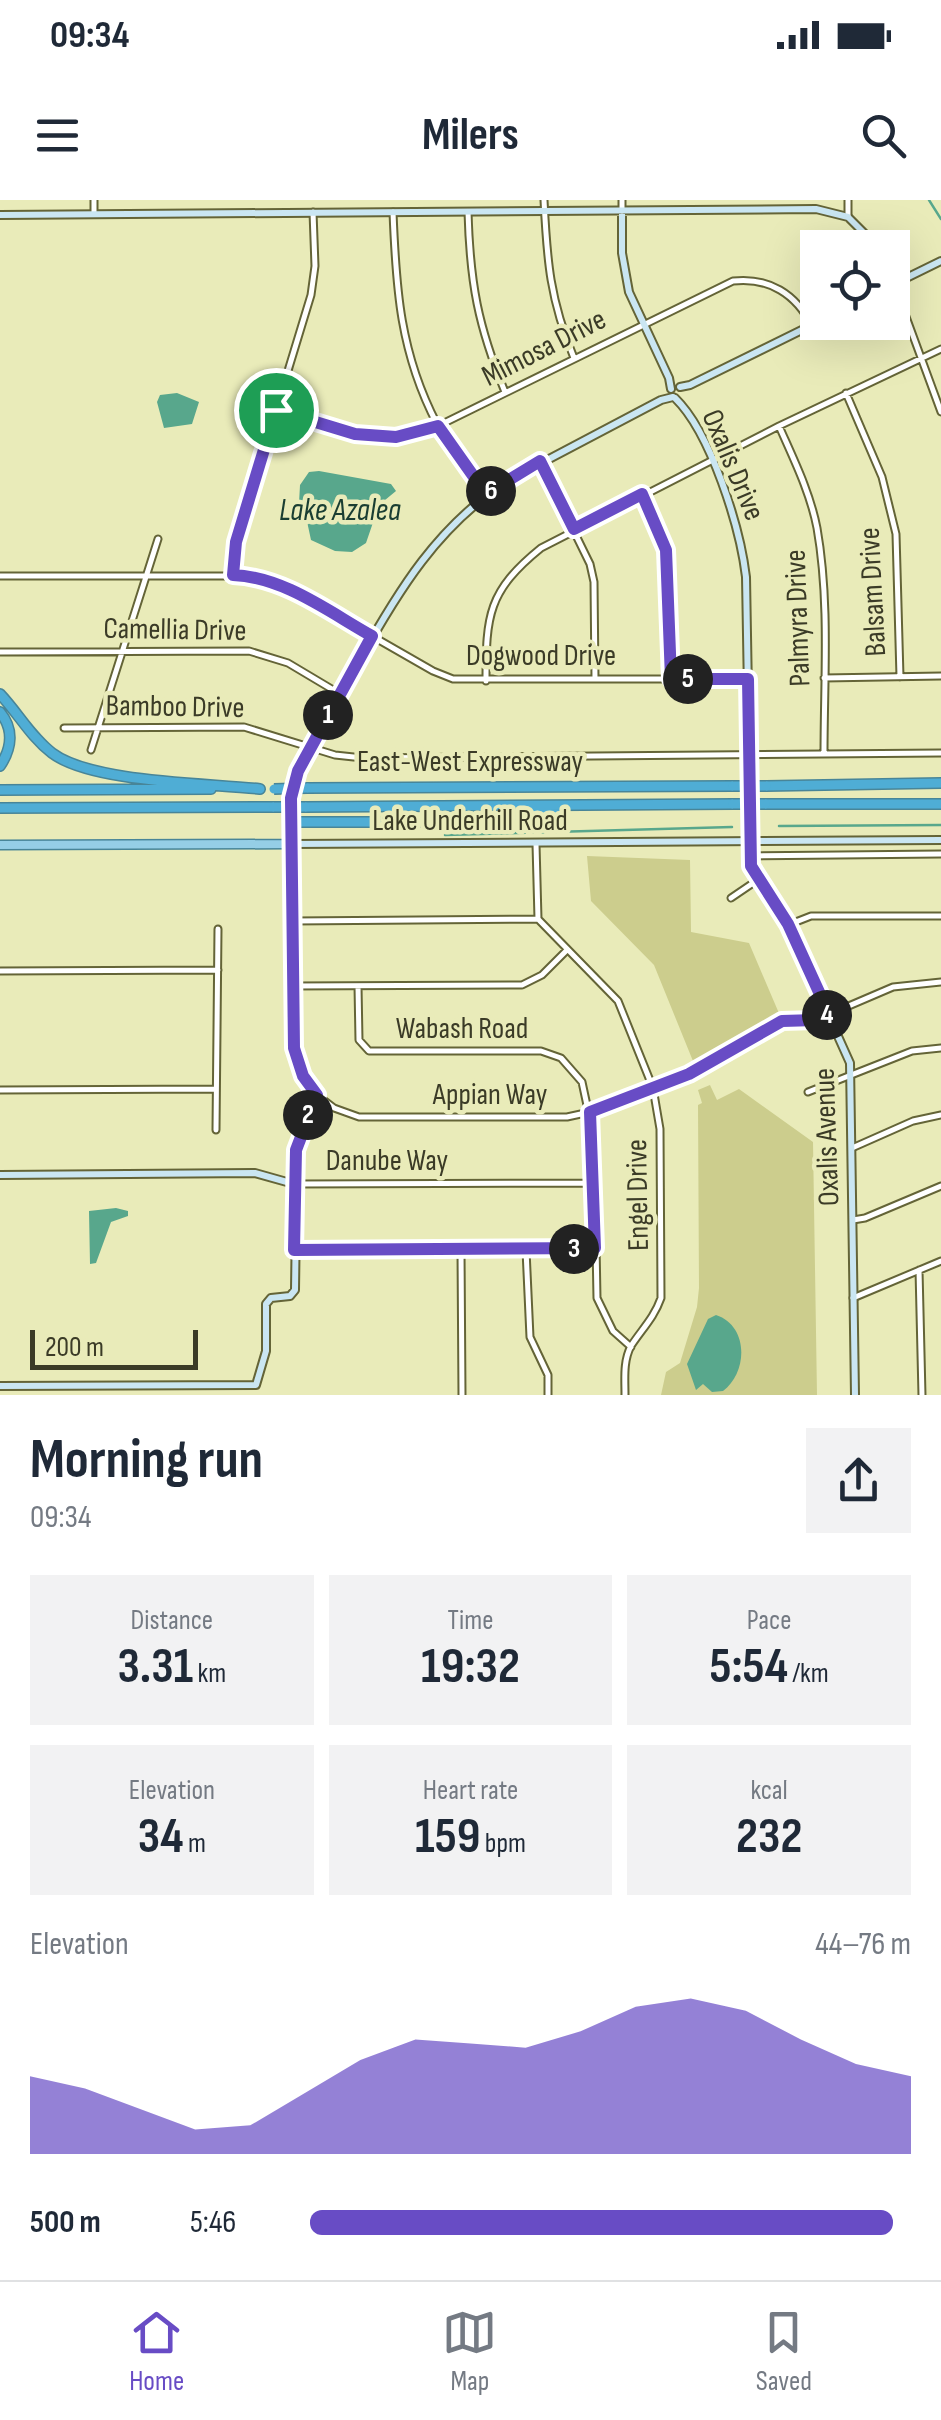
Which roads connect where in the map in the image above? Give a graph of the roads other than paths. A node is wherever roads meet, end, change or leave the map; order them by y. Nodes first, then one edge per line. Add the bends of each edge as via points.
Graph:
1 (94, 200) edge
2 (544, 200) edge
3 (622, 200) edge
4 (697, 200) edge
5 (848, 200) edge
6 (772, 204) edge
7 (544, 210) junction
8 (622, 210) junction
9 (697, 210) junction
10 (313, 212) junction
11 (393, 212) junction
12 (468, 212) junction
13 (94, 214) junction
14 (0, 215) edge
15 (848, 217) junction
16 (861, 230) edge
17 (941, 261) edge
18 (910, 275) edge
19 (800, 304) edge
20 (643, 324) junction
21 (910, 327) edge
22 (800, 331) edge
23 (941, 349) edge
24 (921, 356) junction
25 (574, 358) junction
26 (506, 392) junction
27 (676, 392) junction
28 (846, 393) junction
29 (276, 410) junction
30 (941, 412) edge
31 (438, 426) junction
32 (779, 426) junction
33 (711, 460) junction
34 (540, 461) junction
35 (486, 494) junction
36 (642, 494) junction
37 (574, 529) junction
38 (158, 539) dead end
39 (146, 575) junction
40 (233, 575) junction
41 (0, 576) edge
42 (372, 636) junction
43 (122, 651) junction
44 (0, 652) edge
45 (941, 676) edge
46 (900, 677) junction
47 (824, 678) junction
48 (671, 679) junction
49 (748, 679) junction
50 (595, 680) junction
51 (486, 681) junction
52 (0, 694) edge
53 (340, 694) junction
54 (0, 712) edge
55 (64, 728) dead end
56 (98, 728) junction
57 (310, 748) junction
58 (90, 750) dead end
59 (941, 753) edge
60 (824, 754) junction
61 (748, 755) junction
62 (0, 766) edge
63 (941, 784) edge
64 (260, 789) junction
65 (0, 790) edge
66 (941, 804) edge
67 (577, 805) junction
68 (0, 808) edge
69 (291, 822) junction
70 (941, 840) edge
71 (750, 841) junction
72 (291, 844) junction
73 (536, 844) junction
74 (0, 845) edge
75 (941, 854) edge
76 (750, 856) junction
77 (759, 879) junction
78 (730, 898) dead end
79 (941, 916) edge
80 (538, 919) junction
81 (293, 921) junction
82 (788, 924) junction
83 (218, 929) dead end
84 (568, 950) junction
85 (218, 970) junction
86 (0, 971) edge
87 (941, 982) edge
88 (293, 986) junction
89 (358, 986) junction
90 (829, 1014) junction
91 (941, 1048) edge
92 (852, 1077) junction
93 (653, 1088) junction
94 (216, 1089) junction
95 (0, 1090) edge
96 (808, 1092) dead end
97 (317, 1095) junction
98 (590, 1112) junction
99 (941, 1115) edge
100 (216, 1130) dead end
101 (852, 1148) junction
102 (0, 1175) edge
103 (595, 1183) junction
104 (294, 1184) junction
105 (941, 1186) edge
106 (853, 1220) junction
107 (595, 1248) junction
108 (294, 1250) junction
109 (462, 1250) junction
110 (526, 1250) junction
111 (941, 1262) edge
112 (919, 1270) junction
113 (853, 1298) junction
114 (631, 1347) junction
115 (0, 1386) edge
116 (256, 1386) junction
117 (256, 1395) edge
118 (462, 1395) edge
119 (548, 1395) edge
120 (625, 1395) edge
121 (855, 1395) edge
122 (922, 1395) edge

1 - 13 street
2 - 7 street
3 - 8 street, Oxalis Drive
4 - 9 street
5 - 15 street
6 - 9 street
6 - 15 street
7 - 8 street
7 - 12 street
7 - 25 street via 548,277
8 - 9 street
8 - 20 street, Oxalis Drive via 628,292
10 - 11 street
10 - 13 street
10 - 29 street via 310,295
11 - 12 street
11 - 31 street via 396,297 415,375
12 - 26 street via 474,301
13 - 14 street
15 - 16 street
17 - 18 street
19 - 20 street, Mimosa Drive via 767,283 746,280 720,285
20 - 25 street, Mimosa Drive
20 - 27 street, Oxalis Drive
21 - 24 street
22 - 27 street
23 - 24 street
24 - 28 street
24 - 30 street
25 - 26 street, Mimosa Drive
26 - 31 street, Mimosa Drive
27 - 33 street, Oxalis Drive
27 - 34 street
28 - 32 street
28 - 46 street, Balsam Drive via 871,444 896,534
29 - 31 street, Mimosa Drive via 355,434 396,437
29 - 40 street via 236,542
31 - 35 street
32 - 33 street
32 - 47 street, Palmyra Drive via 817,527
33 - 36 street
33 - 49 street, Oxalis Drive via 742,542
34 - 35 street
34 - 37 street
35 - 42 street via 422,558
36 - 37 street
36 - 48 street via 666,550
37 - 50 street via 594,582
37 - 51 street via 540,548 501,587 488,626
38 - 39 street
39 - 40 street, Dogwood Drive
39 - 41 street, Dogwood Drive
39 - 43 street
40 - 42 street, Dogwood Drive via 258,576 290,590
42 - 51 street, Dogwood Drive via 434,672
42 - 53 street
43 - 44 street, Camellia Drive
43 - 53 street, Camellia Drive via 266,654
43 - 56 street
45 - 46 street
46 - 47 street
47 - 60 street, Palmyra Drive
48 - 49 street, Dogwood Drive
48 - 50 street, Dogwood Drive
49 - 61 street, Oxalis Drive
50 - 51 street, Dogwood Drive
52 - 64 highway via 40,743 74,766
53 - 57 street
54 - 62 highway via 10,732
55 - 56 street, Bamboo Drive
56 - 57 street, Bamboo Drive via 244,727
56 - 58 street
57 - 61 street, Bamboo Drive via 363,758
57 - 69 street via 293,785
59 - 60 street, Bamboo Drive
60 - 61 street, Bamboo Drive
61 - 71 street, Oxalis Drive
63 - 64 highway, East-West Expressway, bridge
64 - 65 highway, East-West Expressway
66 - 67 highway, East-West Expressway, bridge
67 - 68 highway, East-West Expressway, bridge
67 - 69 highway via 450,822
69 - 72 main road
70 - 71 street, Lake Underhill Road
71 - 73 street, Lake Underhill Road
71 - 76 street, Oxalis Avenue
72 - 73 street, Lake Underhill Road
72 - 74 main road, Lake Underhill Road
72 - 81 street
73 - 80 street
75 - 76 street
76 - 77 street, Oxalis Avenue
77 - 78 street
77 - 82 street, Oxalis Avenue
79 - 82 street via 811,916
80 - 81 street
80 - 84 street, Engel Drive
81 - 88 street
82 - 90 street, Oxalis Avenue
83 - 85 street
84 - 89 street via 522,985
84 - 93 street, Engel Drive via 618,1001
85 - 86 street
85 - 94 street
87 - 90 street, Appian Way via 892,987
88 - 89 street
88 - 97 street via 294,1048
89 - 98 street, Wabash Road via 359,1040 369,1051 540,1051 561,1058 582,1082
90 - 92 street, Oxalis Avenue
90 - 93 street, Appian Way via 782,1021
91 - 92 street via 912,1051
92 - 96 street
92 - 101 street, Oxalis Avenue
93 - 98 street, Appian Way
93 - 114 street, Engel Drive via 660,1129 662,1298
94 - 95 street
94 - 100 street
97 - 98 street, Appian Way via 334,1108 374,1118
97 - 104 street via 300,1137
98 - 103 street
99 - 101 street
101 - 106 street, Oxalis Avenue
102 - 104 street, Danube Way via 255,1173
103 - 104 street, Danube Way
103 - 107 street
104 - 108 street
105 - 106 street
106 - 113 street, Oxalis Avenue
107 - 110 street
107 - 114 street via 602,1313
108 - 109 street
108 - 116 street via 294,1293 266,1304 266,1351
109 - 110 street
109 - 118 street
110 - 119 street via 530,1336 548,1375
111 - 112 street
112 - 113 street
112 - 122 street
113 - 121 street, Oxalis Avenue
114 - 120 street, Engel Drive
115 - 116 street
116 - 117 street

